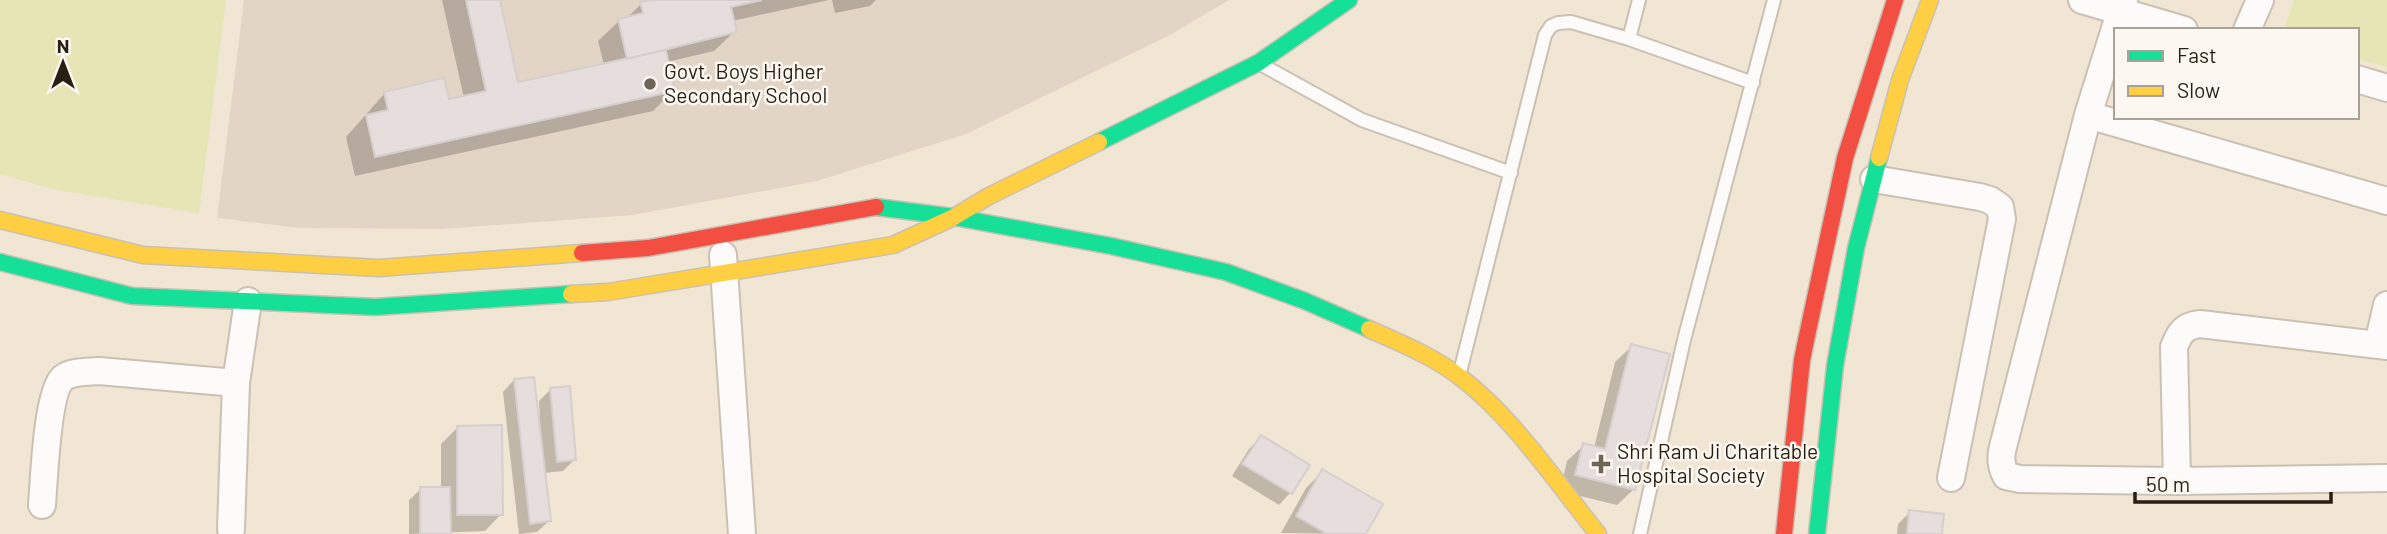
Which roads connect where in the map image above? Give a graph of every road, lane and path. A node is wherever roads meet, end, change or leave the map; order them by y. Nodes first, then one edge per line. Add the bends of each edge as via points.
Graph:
1 (1349, 0) edge
2 (1639, 0) edge
3 (1774, 0) edge
4 (1895, 0) edge
5 (1930, 0) edge
6 (2082, 0) edge
7 (2260, 0) edge
8 (2121, 6) edge
9 (2114, 28) edge
10 (2179, 28) edge
11 (2248, 28) edge
12 (2114, 29) edge
13 (1629, 39) junction
14 (1258, 63) junction
15 (2359, 80) edge
16 (1753, 83) junction
17 (2387, 88) edge
18 (2088, 115) junction
19 (1511, 173) junction
20 (1874, 179) junction
21 (2387, 201) edge
22 (954, 218) junction
23 (0, 220) edge
24 (722, 236) junction
25 (0, 262) edge
26 (724, 274) junction
27 (248, 301) junction
28 (2387, 305) edge
29 (2383, 345) edge
30 (1459, 376) junction
31 (236, 383) junction
32 (1951, 478) dead end
33 (2387, 478) edge
34 (2176, 481) junction
35 (42, 505) dead end
36 (231, 529) dead end
37 (742, 534) edge
38 (1598, 534) edge
39 (1640, 534) edge
40 (1784, 534) edge
41 (1817, 534) edge

1 - 14 street
2 - 13 lane
3 - 16 lane
4 - 40 street via 1845,158 1808,331
5 - 20 street via 1900,80
6 - 8 street
7 - 11 street
8 - 9 street
8 - 10 street
12 - 18 street
13 - 16 lane
13 - 19 lane via 1571,22 1551,26
14 - 19 lane via 1362,120
14 - 22 street via 989,196
15 - 17 street
16 - 39 lane via 1684,340
18 - 21 street
18 - 34 street via 2001,466 2006,476 2020,479
19 - 30 lane
20 - 32 street via 1980,197 2000,207 2002,219
20 - 41 street via 1856,247 1835,366
22 - 24 street via 872,206
22 - 26 street via 893,245
22 - 30 street via 1226,272 1412,348
23 - 24 street via 143,254 379,268 648,248
24 - 26 street
25 - 27 street via 132,296
26 - 27 street via 608,292 375,307
26 - 37 street
27 - 31 street
28 - 29 street
29 - 34 street via 2187,326 2174,347
30 - 38 street via 1509,424
31 - 35 street via 99,371 64,377 52,408
31 - 36 street
33 - 34 street

